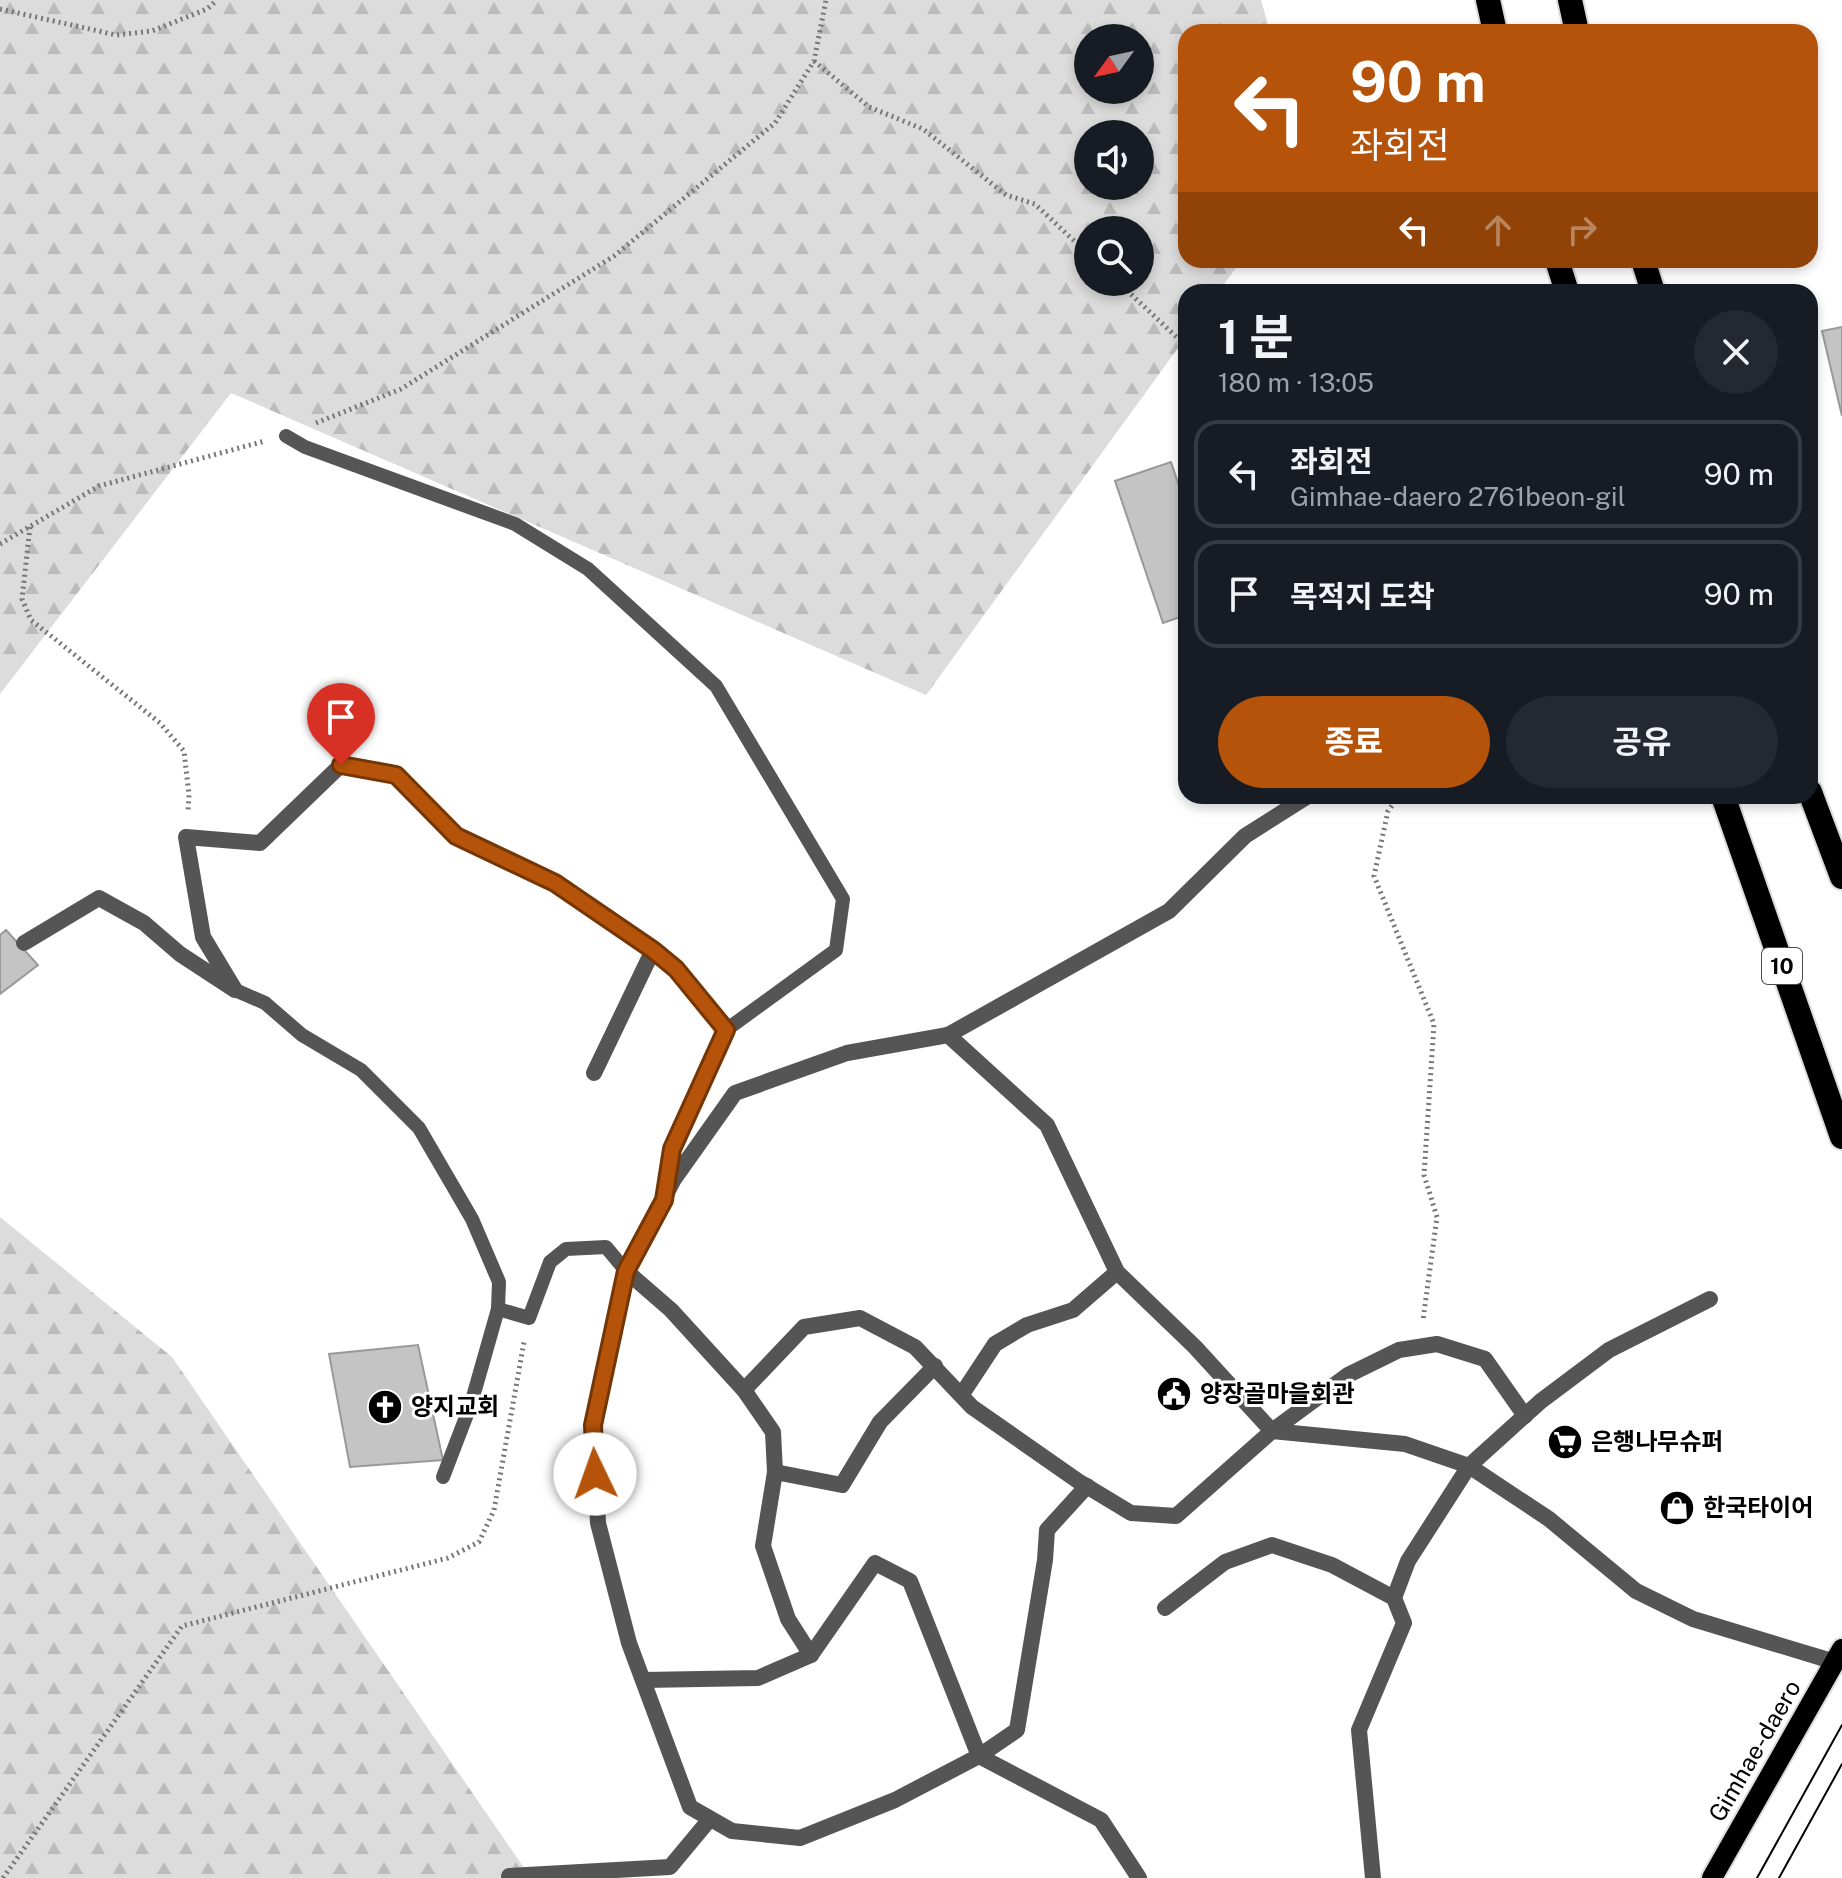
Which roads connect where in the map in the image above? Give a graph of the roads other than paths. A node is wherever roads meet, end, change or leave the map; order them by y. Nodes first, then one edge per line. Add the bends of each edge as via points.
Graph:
1 (1488, 0) edge
2 (1570, 0) edge
3 (1493, 24) edge
4 (1575, 24) edge
5 (286, 436) road end
6 (1295, 804) edge
7 (1726, 804) edge
8 (1815, 804) edge
9 (1842, 877) edge
10 (24, 943) dead end
11 (653, 950) junction
12 (235, 990) junction
13 (726, 1030) junction
14 (948, 1035) junction
15 (594, 1073) dead end
16 (1842, 1137) edge
17 (664, 1200) junction
18 (626, 1271) junction
19 (1117, 1272) junction
20 (1710, 1299) dead end
21 (498, 1309) junction
22 (935, 1366) junction
23 (744, 1390) junction
24 (962, 1394) junction
25 (1525, 1416) junction
26 (1272, 1431) junction
27 (1469, 1466) junction
28 (775, 1472) junction
29 (443, 1477) dead end
30 (1087, 1486) junction
31 (1394, 1598) junction
32 (1165, 1608) dead end
33 (811, 1655) junction
34 (1838, 1656) edge
35 (643, 1680) junction
36 (979, 1756) junction
37 (710, 1819) junction
38 (509, 1876) dead end
39 (1139, 1878) edge
40 (1373, 1878) edge
41 (1712, 1878) edge

1 - 3 highway
2 - 4 highway
5 - 13 lane via 515,524 588,569 716,686 843,899 836,950
6 - 14 street via 1245,836 1169,911
7 - 16 highway, 10
8 - 9 highway
10 - 12 street via 99,898 144,923
11 - 12 street via 555,883 456,836 396,775 341,765 260,843 186,837 203,937
11 - 13 street via 676,969
11 - 15 street
12 - 21 lane via 265,1003 302,1035 361,1070 419,1128 472,1219 499,1282
13 - 17 street via 672,1149
14 - 17 street via 847,1053 735,1093
14 - 19 street via 1047,1125
17 - 18 street
18 - 21 lane via 606,1247 566,1249 550,1262 529,1318
18 - 23 street via 671,1310
18 - 35 street via 593,1425 598,1523
19 - 24 street via 1073,1310 1027,1325 995,1344
19 - 26 street
20 - 25 street via 1609,1350
21 - 29 lane
22 - 23 street via 915,1347 860,1318 804,1327
22 - 24 street
22 - 28 street via 880,1422 842,1485
23 - 28 street via 773,1432
24 - 30 street via 972,1407
25 - 26 street via 1485,1359 1437,1344 1420,1345 1348,1375
25 - 27 street
26 - 27 street via 1405,1444
26 - 30 street via 1176,1516 1131,1513
27 - 31 street via 1408,1561
27 - 34 street via 1549,1519 1636,1591 1693,1619
28 - 33 street via 763,1546 788,1619
30 - 36 street via 1047,1530 1017,1730
31 - 32 street via 1332,1565 1272,1545 1225,1562
31 - 40 street via 1404,1623 1359,1730
33 - 35 street via 758,1678
33 - 36 street via 875,1563 910,1581
34 - 41 main road, Gimhae-daero
35 - 37 street via 690,1807
36 - 37 street via 895,1800 800,1838 732,1831
36 - 39 street via 1101,1820
37 - 38 street via 670,1867

